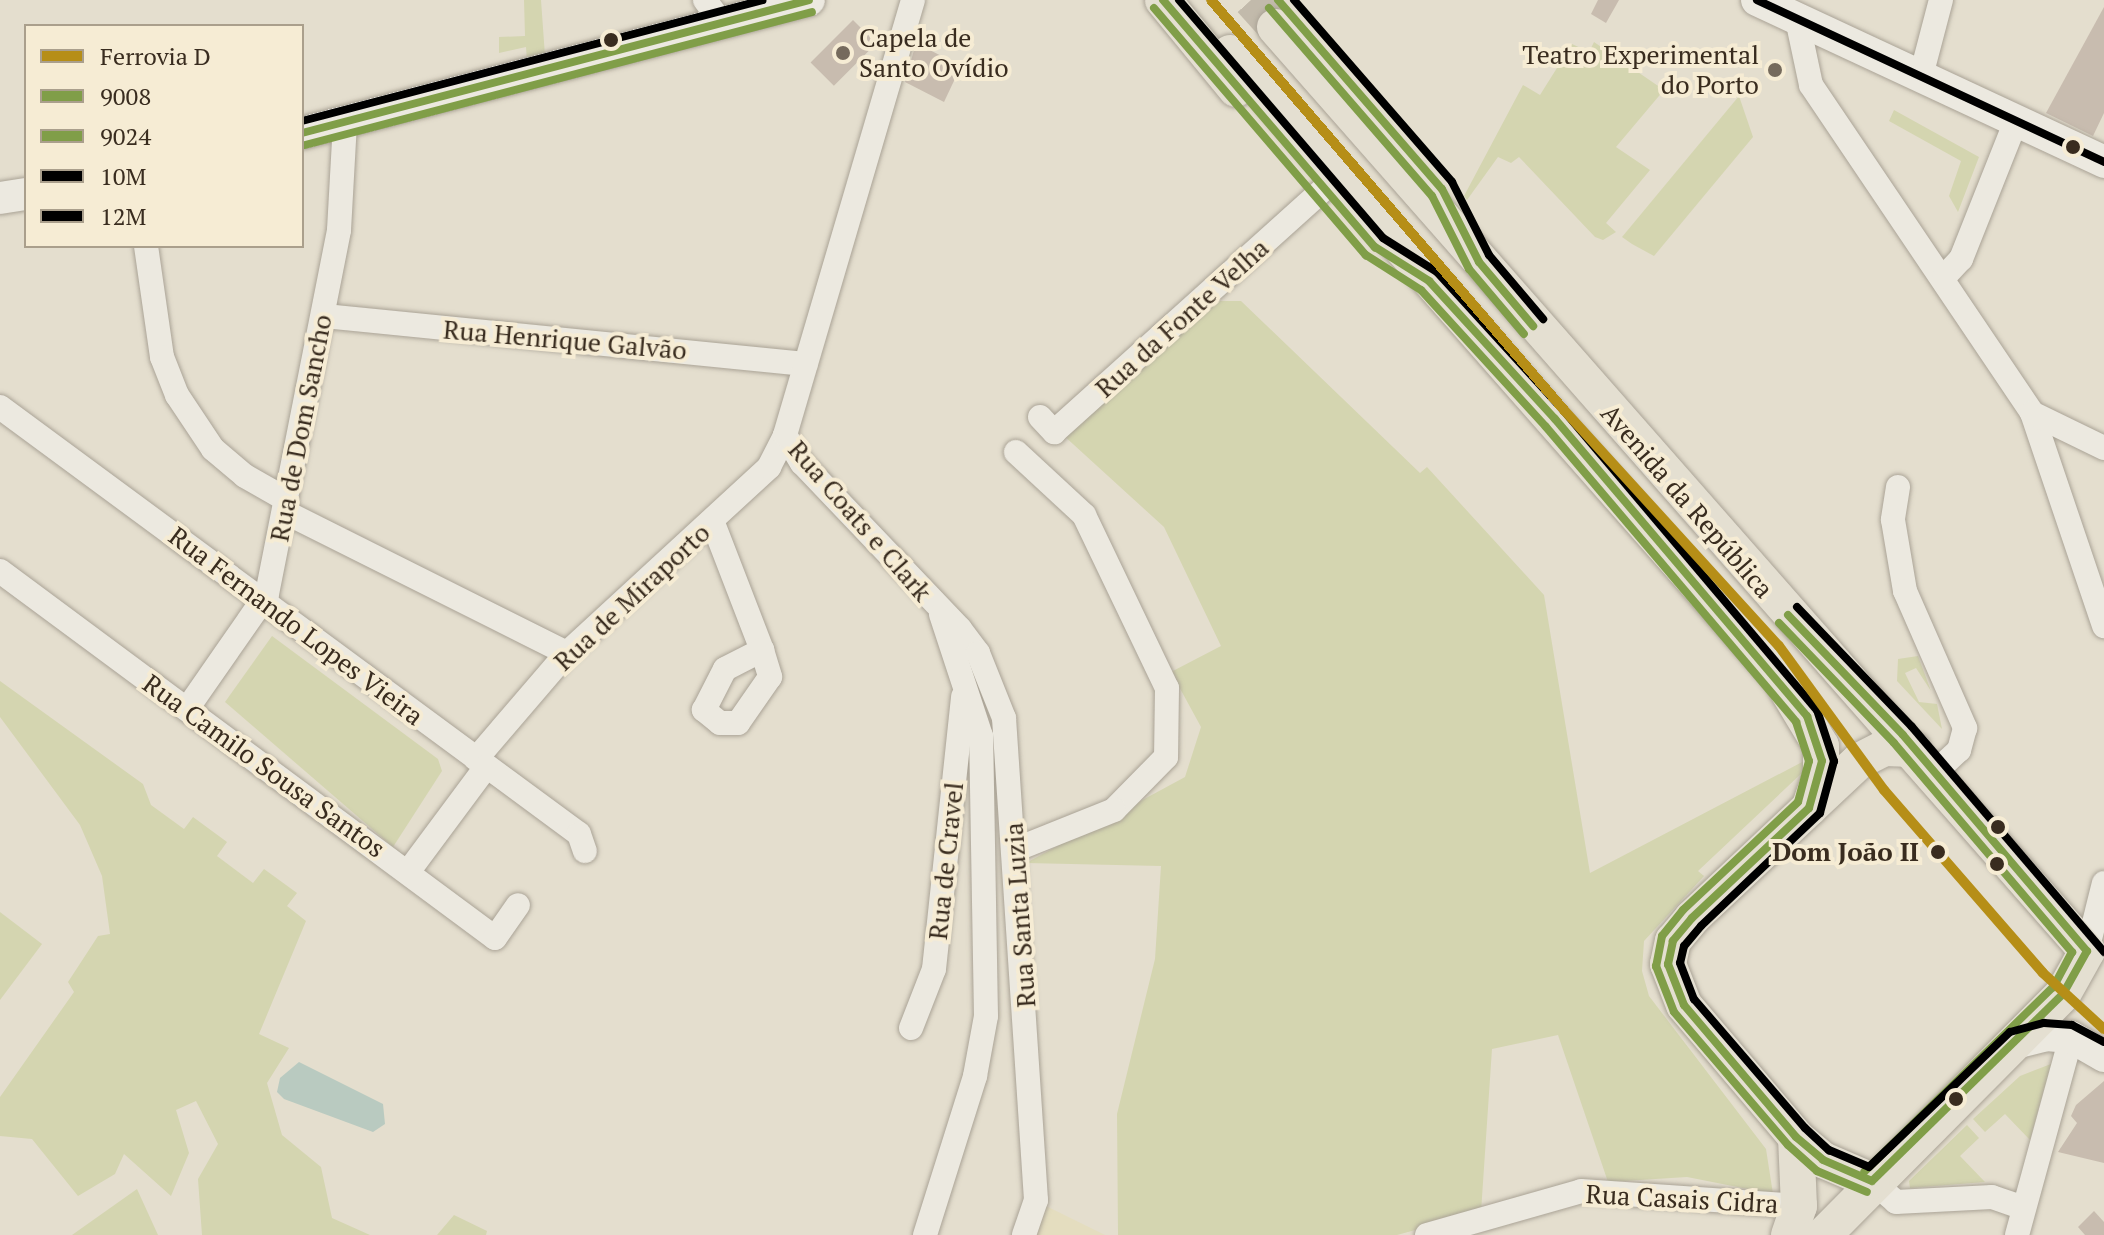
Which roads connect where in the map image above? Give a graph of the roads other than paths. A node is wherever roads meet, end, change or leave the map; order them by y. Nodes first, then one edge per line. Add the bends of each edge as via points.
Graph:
1 (809, 0) edge
2 (913, 0) edge
3 (1163, 0) edge
4 (1757, 0) edge
5 (1941, 0) edge
6 (714, 12) edge
7 (1276, 14) tunnel mouth
8 (1797, 19) junction
9 (1230, 53) dead end
10 (1921, 76) junction
11 (2016, 121) junction
12 (345, 122) junction
13 (304, 132) edge
14 (2104, 162) edge
15 (1324, 189) junction
16 (24, 194) edge
17 (0, 198) edge
18 (146, 248) edge
19 (1944, 277) junction
20 (1429, 281) junction
21 (324, 316) junction
22 (806, 364) junction
23 (0, 407) edge
24 (2032, 413) junction
25 (1040, 417) dead end
26 (785, 435) junction
27 (2104, 448) edge
28 (1016, 452) dead end
29 (1898, 487) dead end
30 (286, 506) junction
31 (713, 523) junction
32 (0, 571) edge
33 (263, 601) junction
34 (941, 614) junction
35 (2104, 626) edge
36 (762, 650) dead end
37 (567, 653) junction
38 (964, 690) junction
39 (187, 709) junction
40 (1923, 762) junction
41 (481, 763) junction
42 (1809, 808) junction
43 (1017, 849) junction
44 (585, 851) dead end
45 (408, 872) junction
46 (2104, 883) edge
47 (518, 905) dead end
48 (2096, 960) edge
49 (911, 1028) dead end
50 (2071, 1037) junction
51 (2015, 1043) junction
52 (2104, 1056) edge
53 (1796, 1137) junction
54 (1872, 1181) junction
55 (2021, 1207) junction
56 (1794, 1220) edge
57 (925, 1235) edge
58 (1024, 1235) edge
59 (1427, 1235) edge
60 (1824, 1235) edge
61 (2017, 1235) edge

1 - 6 main road
2 - 22 street, Rua Coats e Clark
3 - 15 main road
4 - 8 main road
5 - 10 street
6 - 12 main road
7 - 40 main road, Avenida da República via 1479,262
8 - 10 main road
8 - 19 street via 1811,85
9 - 20 main road, Avenida da República
10 - 11 main road
11 - 14 main road
11 - 19 street via 1961,259
12 - 13 main road
12 - 21 street, Rua de Dom Sancho via 346,175
15 - 20 main road via 1375,247
15 - 25 street, Rua da Fonte Velha via 1054,432
16 - 17 main road
18 - 30 street via 162,357 177,395 213,449
19 - 24 street
20 - 42 main road, Avenida da República via 1793,695 1821,746 1821,774
21 - 22 street, Rua Henrique Galvão
21 - 30 street, Rua de Dom Sancho
22 - 26 street, Rua Coats e Clark
23 - 33 street, Rua Fernando Lopes Vieira
24 - 27 street
24 - 35 street
26 - 31 street, Rua de Miraporto via 769,467
26 - 34 street, Rua Coats e Clark via 802,463
28 - 43 street via 1084,515 1167,688 1166,757 1114,810
29 - 40 street via 1893,520 1905,591 1965,728 1959,750
30 - 33 street, Rua de Dom Sancho
30 - 37 street
31 - 36 street
31 - 37 street, Rua de Miraporto
32 - 39 street, Rua Camilo Sousa Santos
33 - 39 street, Rua de Dom Sancho
33 - 41 street, Rua Fernando Lopes Vieira
34 - 38 street, Rua Coats e Clark
34 - 43 street, Rua Santa Luzia via 978,653 994,685 1004,718
37 - 41 street, Rua de Miraporto
38 - 49 street, Rua de Cravel via 934,969
38 - 57 street, Rua Coats e Clark via 981,736 986,1016 975,1076
39 - 45 street, Rua Camilo Sousa Santos
40 - 42 main road via 1884,748 1859,761
40 - 48 main road, Avenida da República
41 - 44 street, Rua Fernando Lopes Vieira via 579,834
41 - 45 street, Rua de Miraporto
42 - 53 main road via 1692,918 1673,941 1668,964 1684,1005
43 - 58 street, Rua Santa Luzia via 1036,1200
45 - 47 street, Rua Camilo Sousa Santos via 495,938
46 - 48 street
48 - 51 main road
50 - 51 main road via 2046,1035
50 - 52 main road
50 - 55 street
51 - 54 main road
53 - 54 main road via 1823,1160
53 - 56 main road
54 - 55 street via 1896,1202 1992,1197
54 - 60 main road
55 - 61 street
56 - 59 street, Rua Casais Cidra via 1581,1191

